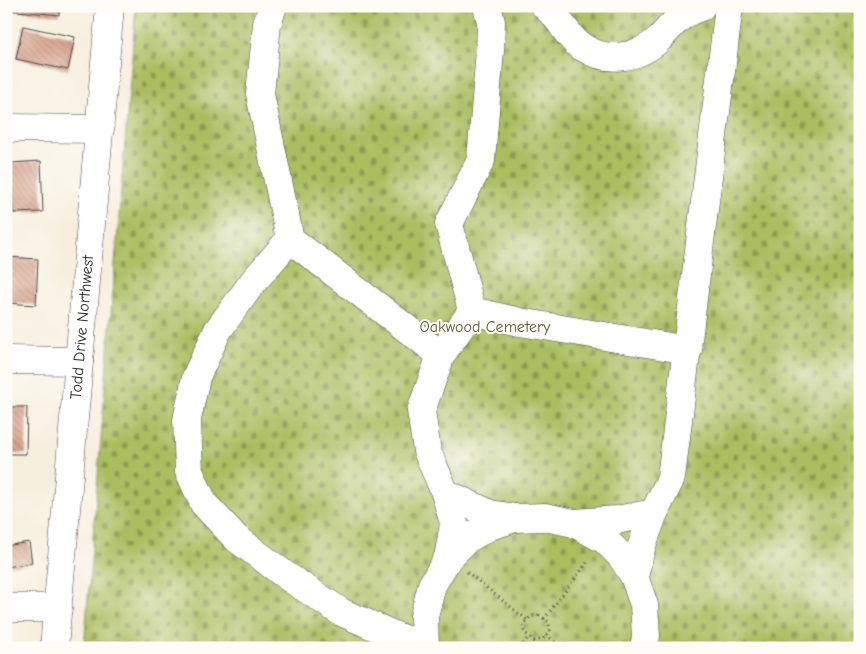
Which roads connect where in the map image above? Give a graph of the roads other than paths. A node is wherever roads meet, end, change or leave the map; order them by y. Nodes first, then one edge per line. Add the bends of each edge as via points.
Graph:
1 (110, 6) edge
2 (273, 6) edge
3 (487, 6) edge
4 (545, 6) edge
5 (701, 7) edge
6 (729, 9) edge
7 (6, 128) edge
8 (100, 130) junction
9 (290, 238) junction
10 (472, 311) junction
11 (688, 350) junction
12 (441, 354) junction
13 (6, 360) edge
14 (79, 360) junction
15 (445, 493) junction
16 (654, 513) junction
17 (515, 518) junction
18 (574, 523) junction
19 (448, 558) junction
20 (634, 576) junction
21 (6, 608) edge
22 (58, 608) junction
23 (54, 648) edge
24 (424, 648) edge
25 (644, 648) edge

1 - 8 street, Todd Drive Northwest
2 - 9 street via 267,24 260,94
3 - 10 street via 491,22 490,50 481,160 450,224
4 - 5 street via 583,48 602,56 622,57 642,52 684,14
5 - 6 street
6 - 11 street
7 - 8 street
8 - 14 street, Todd Drive Northwest
9 - 12 street
9 - 24 street via 218,330 196,377 187,420 189,471 204,504 236,538 285,575 342,612
10 - 11 street
10 - 12 street
11 - 16 street via 672,478
12 - 15 street via 421,411 427,451
13 - 14 street
14 - 22 street, Todd Drive Northwest
15 - 17 street via 490,514
15 - 19 street via 454,523
16 - 18 street
16 - 20 street
17 - 18 street via 545,517
17 - 19 street via 490,526 467,539
18 - 20 street via 605,540
19 - 24 street via 432,585 424,616
20 - 25 street via 644,605
21 - 22 street
22 - 23 street, Todd Drive Northwest

